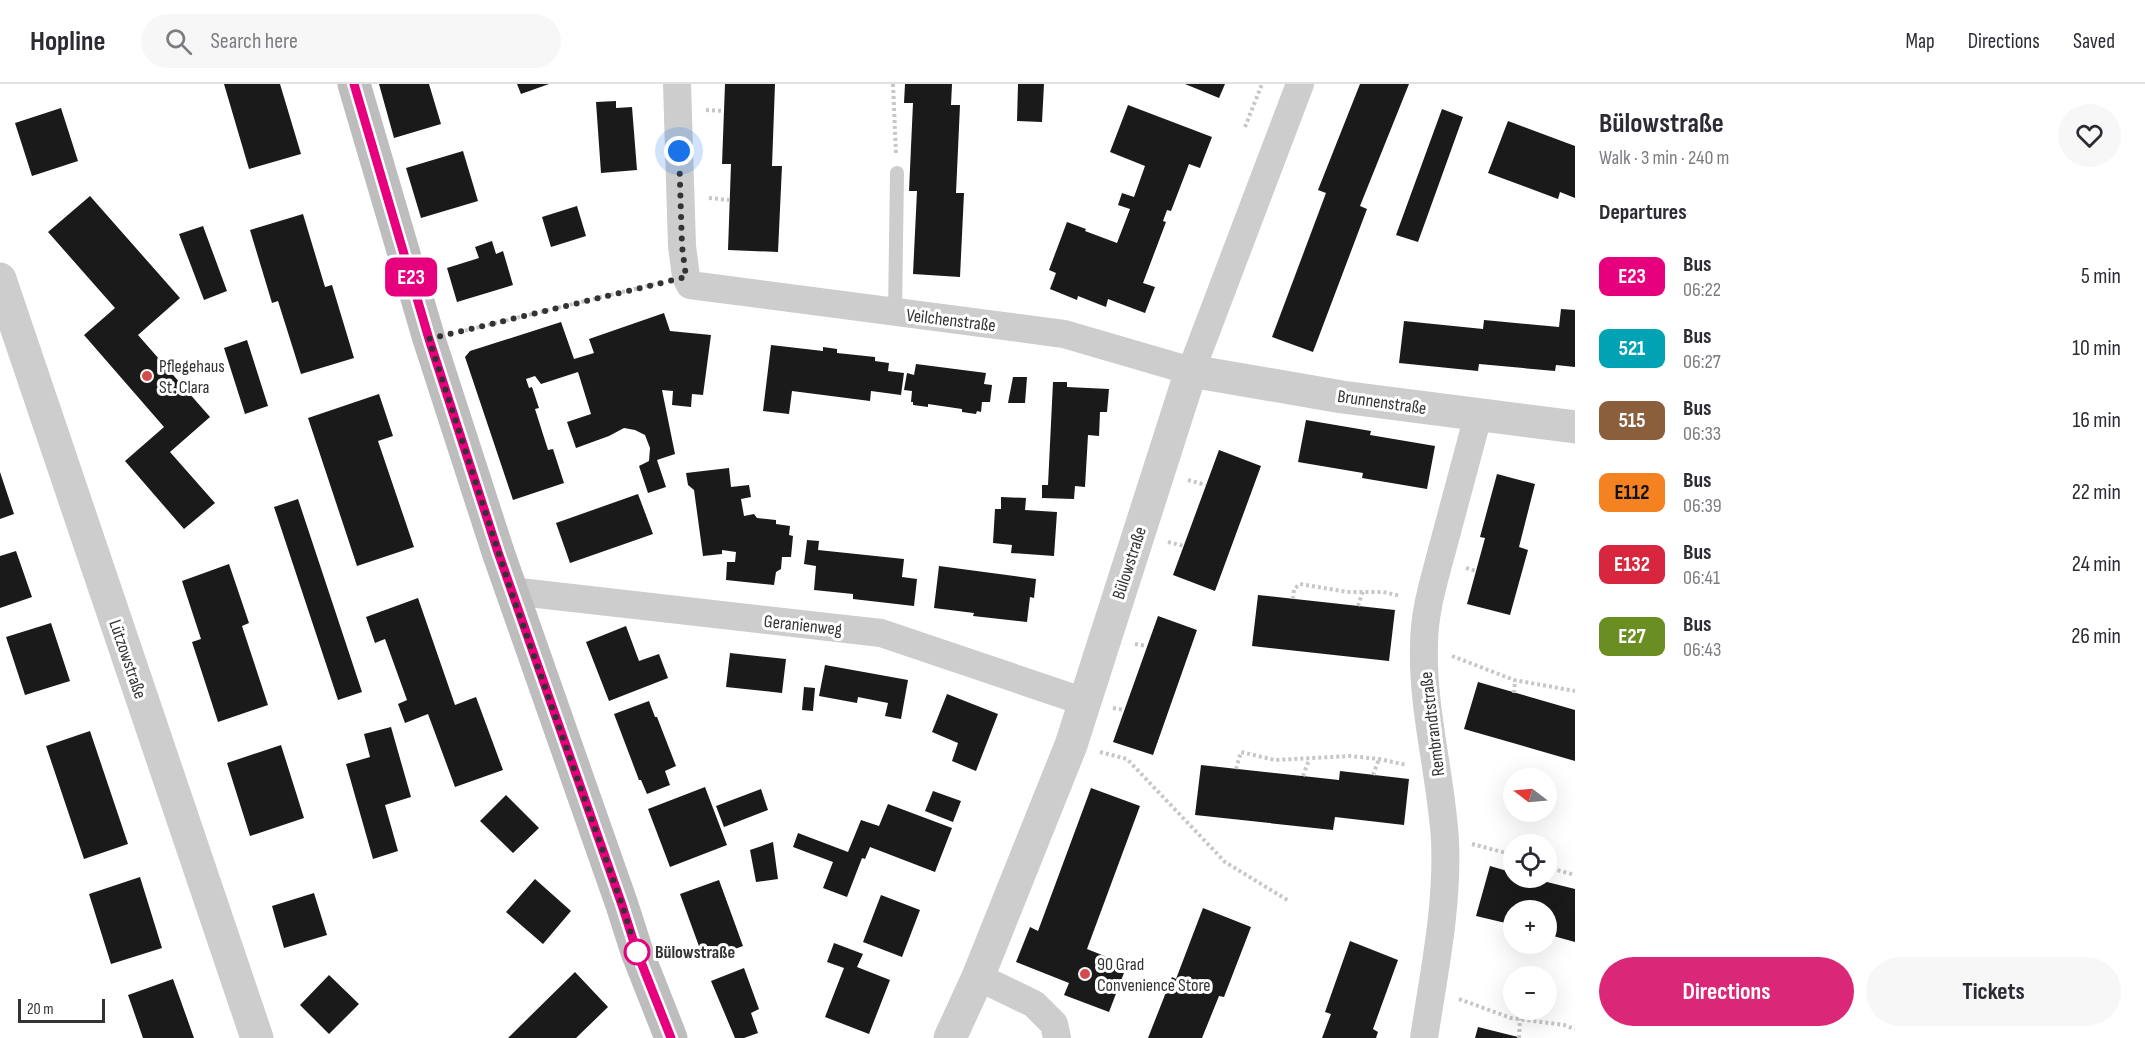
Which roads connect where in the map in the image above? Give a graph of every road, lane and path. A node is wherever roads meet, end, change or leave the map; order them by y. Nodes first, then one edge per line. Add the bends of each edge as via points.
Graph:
1 (354, 84) edge
2 (677, 84) edge
3 (893, 84) edge
4 (1300, 84) edge
5 (1261, 85) edge
6 (1245, 127) dead end
7 (897, 173) joint
8 (0, 279) edge
9 (696, 282) junction
10 (895, 313) junction
11 (429, 339) junction
12 (1191, 371) junction
13 (1478, 416) junction
14 (1575, 427) edge
15 (511, 591) junction
16 (1363, 591) junction
17 (1383, 592) dead end
18 (1293, 599) dead end
19 (1358, 606) dead end
20 (1424, 645) junction
21 (1515, 680) junction
22 (1575, 691) edge
23 (1514, 693) dead end
24 (1085, 702) junction
25 (1127, 759) dead end
26 (1379, 759) junction
27 (1309, 760) junction
28 (1236, 769) dead end
29 (1438, 771) junction
30 (1373, 775) dead end
31 (1303, 776) dead end
32 (1444, 840) junction
33 (1503, 851) edge
34 (1557, 870) edge
35 (1575, 875) edge
36 (1289, 901) dead end
37 (978, 977) junction
38 (1432, 993) junction
39 (1503, 1013) edge
40 (1520, 1020) edge
41 (1527, 1020) edge
42 (1575, 1029) edge
43 (257, 1038) edge
44 (671, 1038) edge
45 (950, 1038) edge
46 (1057, 1038) edge
47 (1424, 1038) edge
48 (1519, 1038) edge

1 - 11 main road
2 - 9 street via 682,246
3 - 7 path
4 - 12 street, Bülowstraße
5 - 6 path
7 - 10 lane
8 - 43 street, Lützowstraße
9 - 10 street, Veilchenstraße
9 - 11 path
10 - 12 street, Veilchenstraße via 1065,334
11 - 15 main road
12 - 13 street, Brunnenstraße
12 - 24 street, Bülowstraße
13 - 14 street, Brunnenstraße
13 - 20 street, Rembrandtstraße via 1428,602
15 - 24 street, Geranienweg via 881,633
15 - 44 main road via 637,952
16 - 17 path
16 - 18 path via 1300,584
16 - 19 path
20 - 21 path
20 - 29 street, Rembrandtstraße via 1427,705
21 - 22 path
21 - 23 path
24 - 37 street, Bülowstraße
25 - 36 path via 1225,861
26 - 27 path via 1350,756
26 - 29 path
26 - 30 path
27 - 28 path via 1275,760 1241,752
27 - 31 path
29 - 32 street, Rembrandtstraße
32 - 33 path
32 - 38 street, Rembrandtstraße via 1442,921
34 - 35 path
37 - 45 street, Bülowstraße
37 - 46 street via 1034,1004 1053,1024
38 - 39 path
38 - 47 street, Rembrandtstraße
40 - 48 path
41 - 42 path

